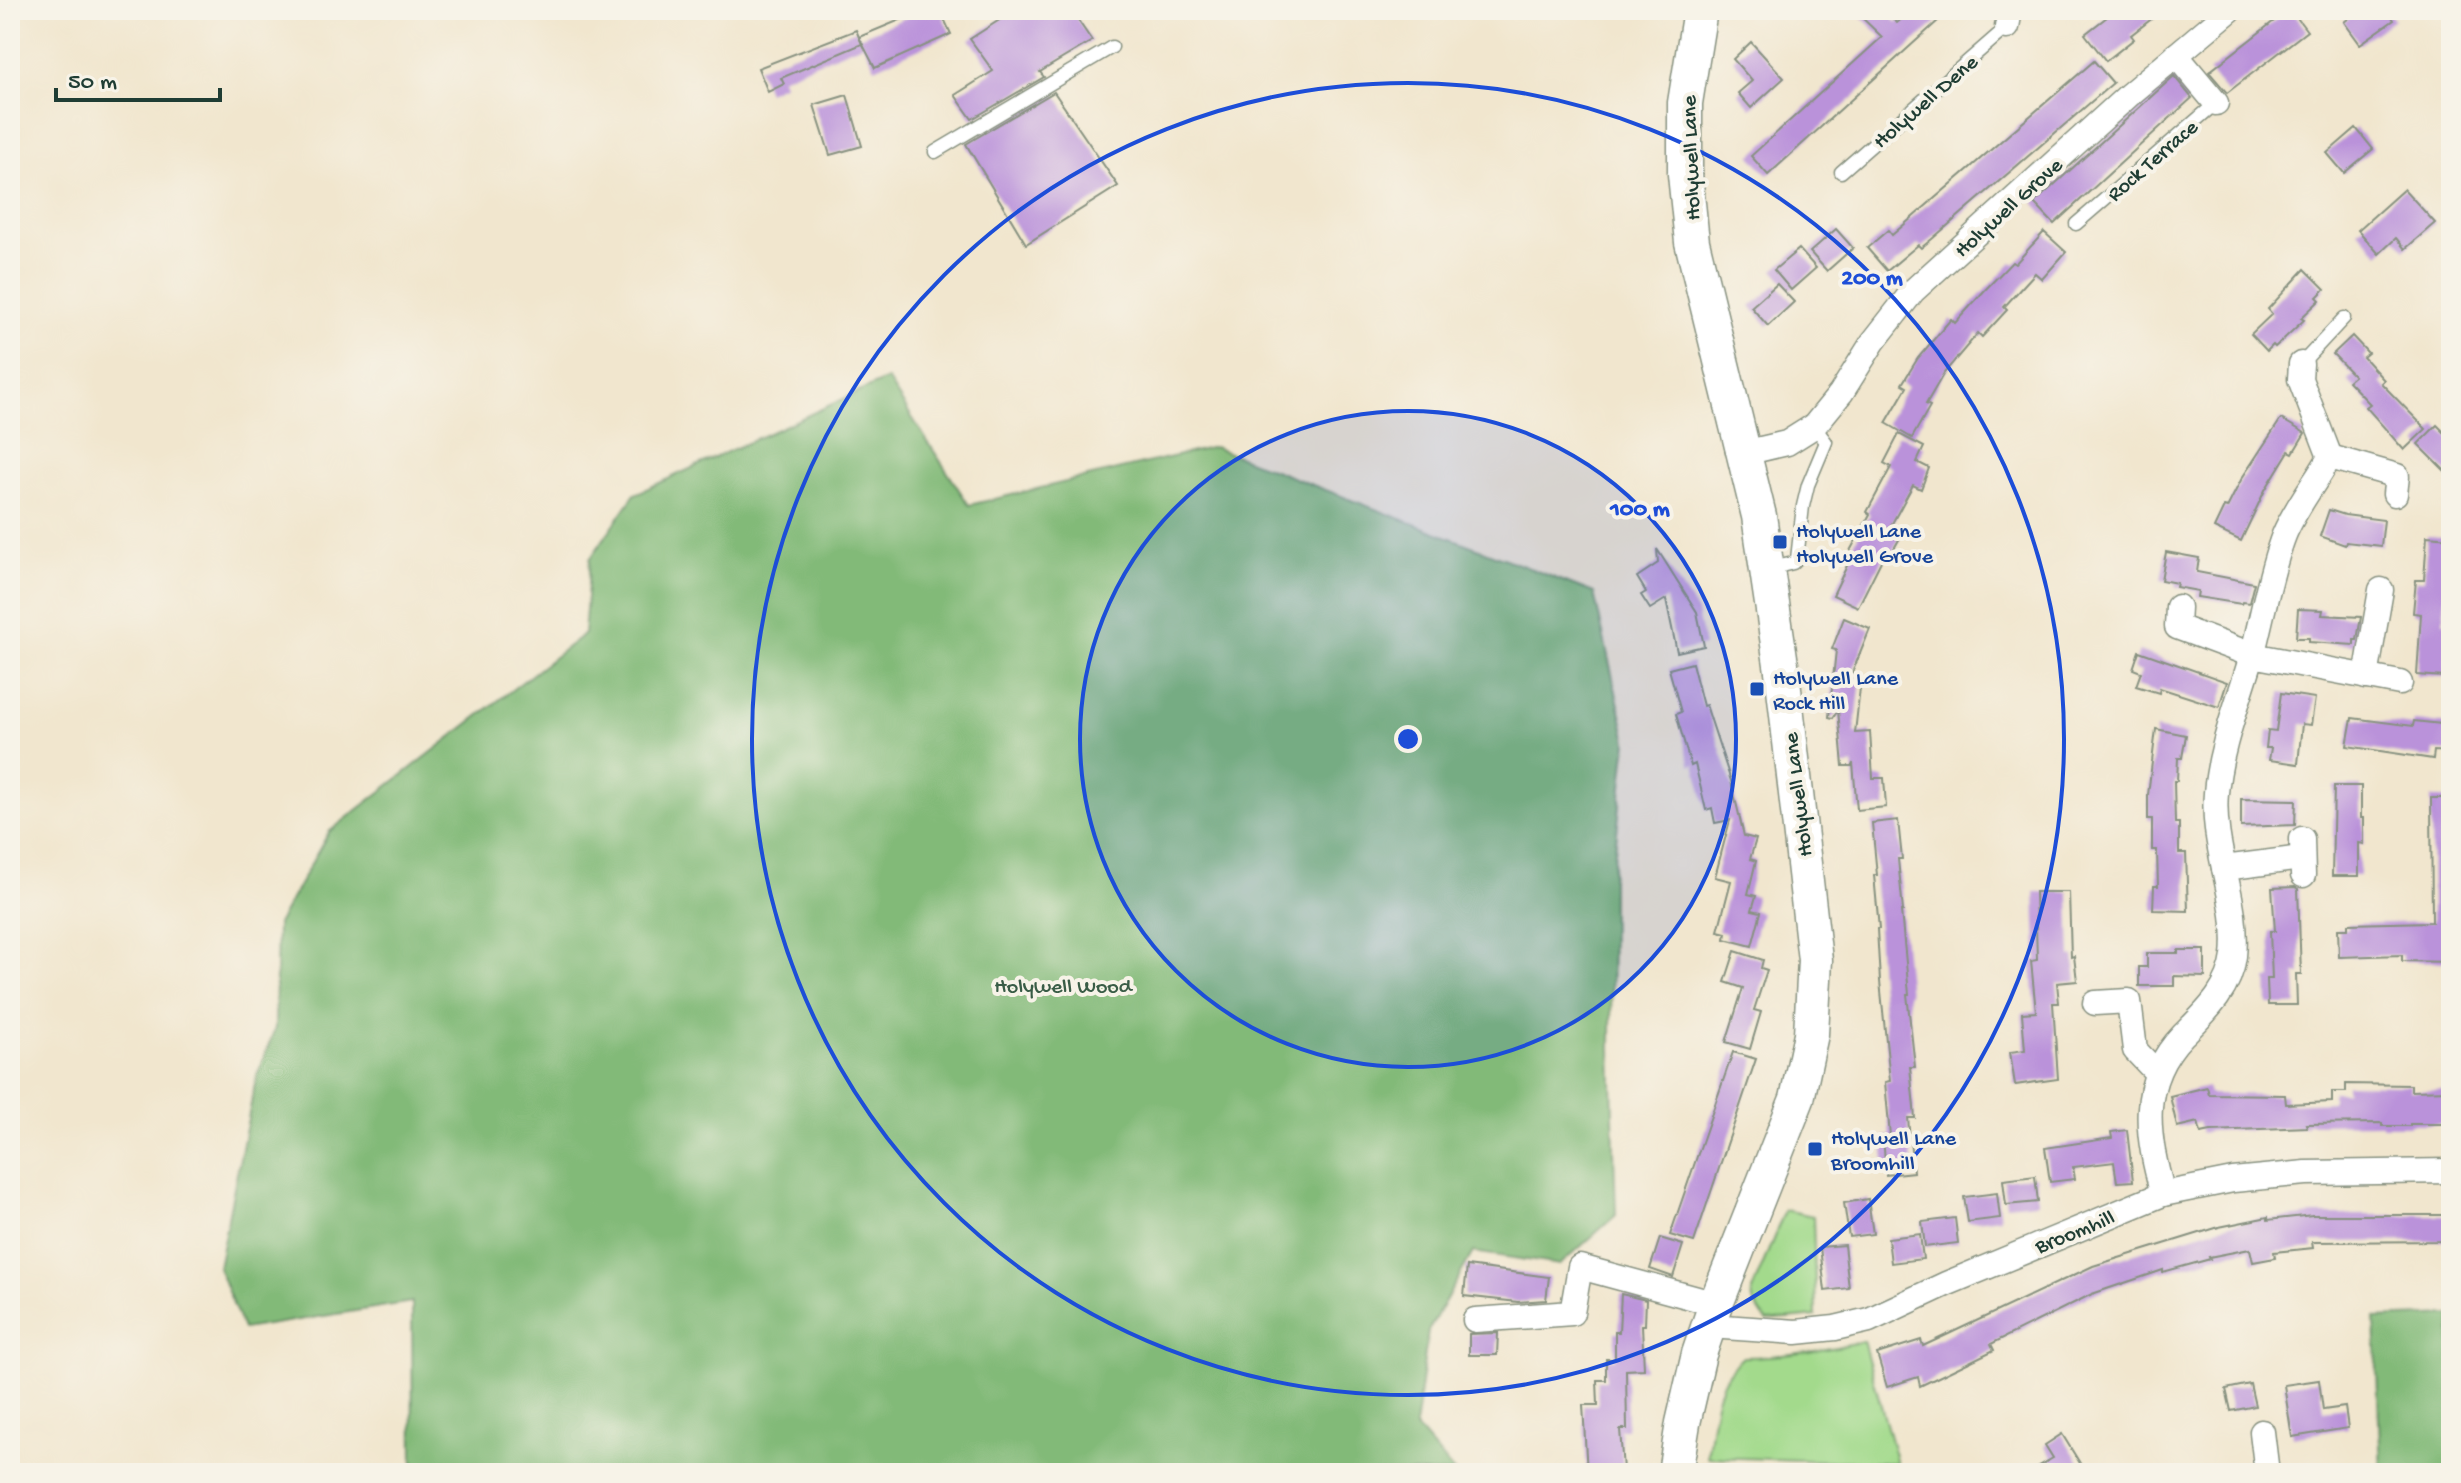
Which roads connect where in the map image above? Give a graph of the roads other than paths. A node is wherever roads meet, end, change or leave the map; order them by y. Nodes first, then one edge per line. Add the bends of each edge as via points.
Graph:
1 (1700, 10) edge
2 (2230, 10) edge
3 (2009, 19) edge
4 (1112, 47) dead end
5 (2176, 55) junction
6 (2216, 103) joint
7 (935, 152) dead end
8 (1841, 172) dead end
9 (2076, 224) dead end
10 (2344, 318) dead end
11 (2301, 364) joint
12 (1814, 426) junction
13 (1744, 453) junction
14 (2330, 457) junction
15 (2395, 494) dead end
16 (1768, 569) junction
17 (2381, 590) dead end
18 (2178, 607) dead end
19 (2252, 655) junction
20 (2366, 677) junction
21 (2400, 683) dead end
22 (2302, 857) dead end
23 (2224, 868) junction
24 (2095, 1003) dead end
25 (2156, 1072) junction
26 (2451, 1171) edge
27 (2163, 1194) junction
28 (1713, 1315) junction
29 (1475, 1320) dead end
30 (2262, 1432) dead end
31 (1675, 1473) edge
32 (2267, 1473) edge

1 - 13 main road, Holywell Lane via 1685,103 1685,174 1692,242
2 - 5 street, Holywell Grove
3 - 8 lane, Holywell Dene
4 - 7 lane
5 - 6 street, Rock Terrace
5 - 12 street, Holywell Grove via 1913,291
6 - 9 lane, Rock Terrace
10 - 11 lane
11 - 14 street via 2300,379
12 - 13 street, Holywell Grove via 1787,443
12 - 16 lane via 1826,442 1808,485 1797,559
13 - 16 main road, Holywell Lane
14 - 15 street via 2397,476
14 - 19 street via 2284,535
16 - 28 main road, Holywell Lane via 1815,960 1811,1034 1797,1099
17 - 20 street
18 - 19 street via 2177,627
19 - 20 street
19 - 23 street via 2216,794
20 - 21 street
22 - 23 street
23 - 25 street via 2235,932 2231,969 2224,990
24 - 25 street via 2129,1001 2135,1050
25 - 27 street via 2149,1133
26 - 27 street, Broomhill via 2306,1173
27 - 28 street, Broomhill via 1869,1320 1796,1332
28 - 29 street, Broomhill via 1580,1267 1572,1313
28 - 31 main road, Holywell Lane via 1699,1354
30 - 32 street

